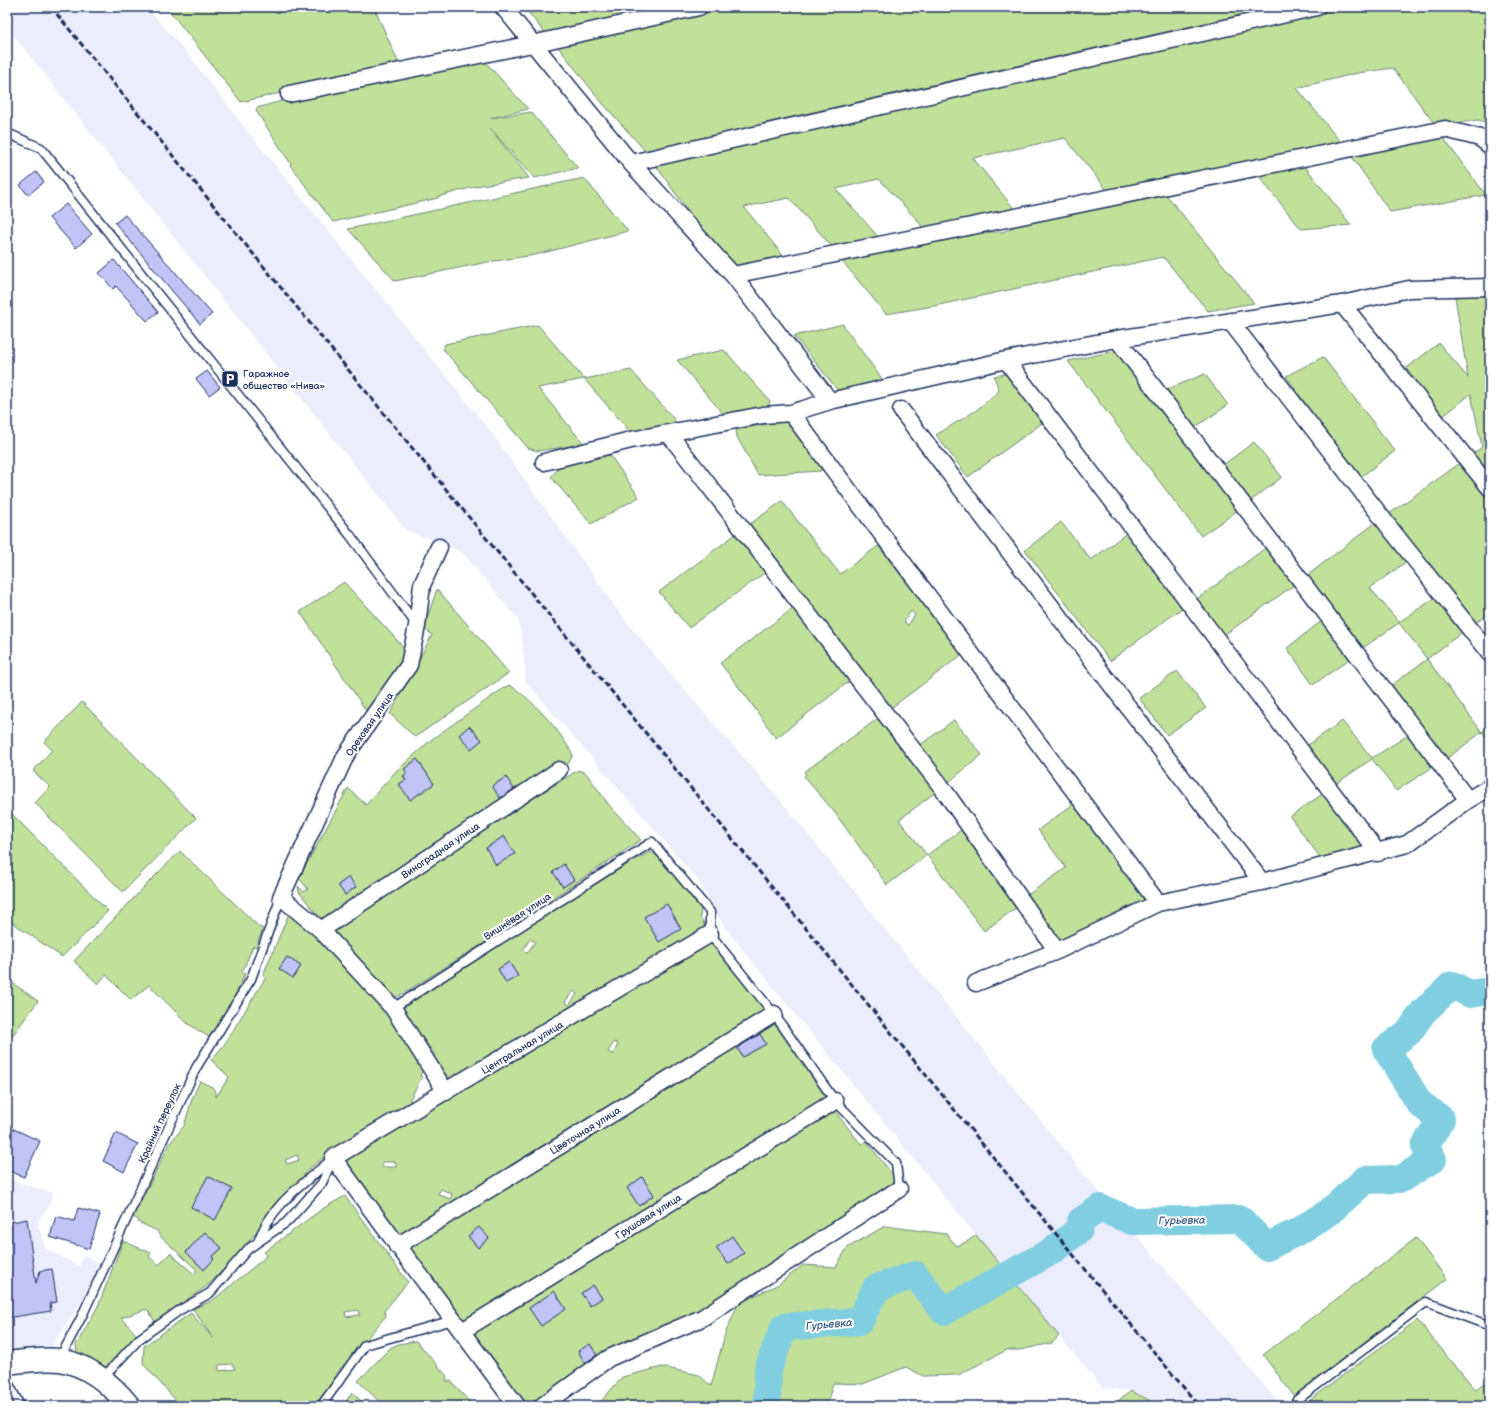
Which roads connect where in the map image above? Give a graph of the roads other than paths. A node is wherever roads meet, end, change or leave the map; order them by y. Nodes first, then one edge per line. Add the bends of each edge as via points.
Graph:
1 (502, 7) edge
2 (699, 7) edge
3 (1317, 7) edge
4 (532, 44) junction
5 (289, 94) dead end
6 (7, 133) edge
7 (1490, 146) edge
8 (631, 163) junction
9 (734, 275) junction
10 (1490, 287) edge
11 (1342, 304) junction
12 (1230, 321) junction
13 (1117, 339) junction
14 (1006, 360) junction
15 (830, 401) junction
16 (901, 410) dead end
17 (791, 413) junction
18 (669, 434) junction
19 (544, 462) dead end
20 (1490, 488) edge
21 (439, 547) dead end
22 (417, 626) junction
23 (1490, 654) edge
24 (559, 770) dead end
25 (1490, 788) edge
26 (1468, 800) junction
27 (1378, 853) junction
28 (1262, 882) junction
29 (282, 897) junction
30 (1158, 903) junction
31 (321, 930) junction
32 (710, 934) junction
33 (1057, 951) junction
34 (976, 982) dead end
35 (393, 1008) junction
36 (774, 1014) junction
37 (446, 1092) junction
38 (835, 1101) junction
39 (333, 1158) junction
40 (899, 1189) joint
41 (258, 1242) junction
42 (397, 1246) junction
43 (457, 1325) junction
44 (1490, 1326) edge
45 (59, 1360) junction
46 (7, 1363) edge
47 (101, 1379) junction
48 (7, 1380) edge
49 (20, 1406) edge
50 (129, 1406) edge
51 (321, 1406) edge
52 (517, 1406) edge
53 (542, 1406) edge
54 (1295, 1406) edge

1 - 4 street
2 - 4 street
3 - 8 street
4 - 5 street
4 - 8 street
6 - 22 lane via 41,148 350,535
7 - 9 street via 1480,138 1445,129
8 - 9 street
9 - 15 street
10 - 11 street via 1409,289
11 - 12 street
11 - 20 street
12 - 13 street
12 - 23 street
13 - 14 street
13 - 26 street
14 - 15 street
14 - 27 street
15 - 17 street
16 - 28 street
17 - 18 street via 763,415
17 - 30 street
18 - 19 street via 631,440
18 - 33 street via 941,786
21 - 22 street, Ореховая улица via 422,585
22 - 29 street, Ореховая улица via 409,665 346,755
24 - 31 street, Виноградная улица
25 - 26 street
26 - 27 street via 1407,844
27 - 28 street
28 - 30 street
29 - 31 street
29 - 45 lane, Крайний переулок via 251,979 196,1068
30 - 33 street
31 - 35 street
32 - 35 lane, Вишнёвая улица via 710,912 652,842
32 - 36 lane
32 - 37 street, Центральная улица
33 - 34 street
35 - 37 street
36 - 38 lane
36 - 42 street, Цветочная улица
37 - 39 street, Центральная улица
38 - 40 lane via 896,1163
38 - 43 street, Грушовая улица
39 - 41 lane via 284,1200 263,1228
39 - 41 lane via 322,1183 287,1222
39 - 42 street
40 - 53 street via 702,1318 609,1358
41 - 47 lane via 248,1249 210,1293 180,1310 139,1339
42 - 43 street
43 - 51 lane via 365,1345
43 - 52 street
44 - 54 lane via 1426,1302 1297,1400
45 - 46 main road
45 - 47 main road via 78,1365
47 - 50 main road
48 - 49 lane

